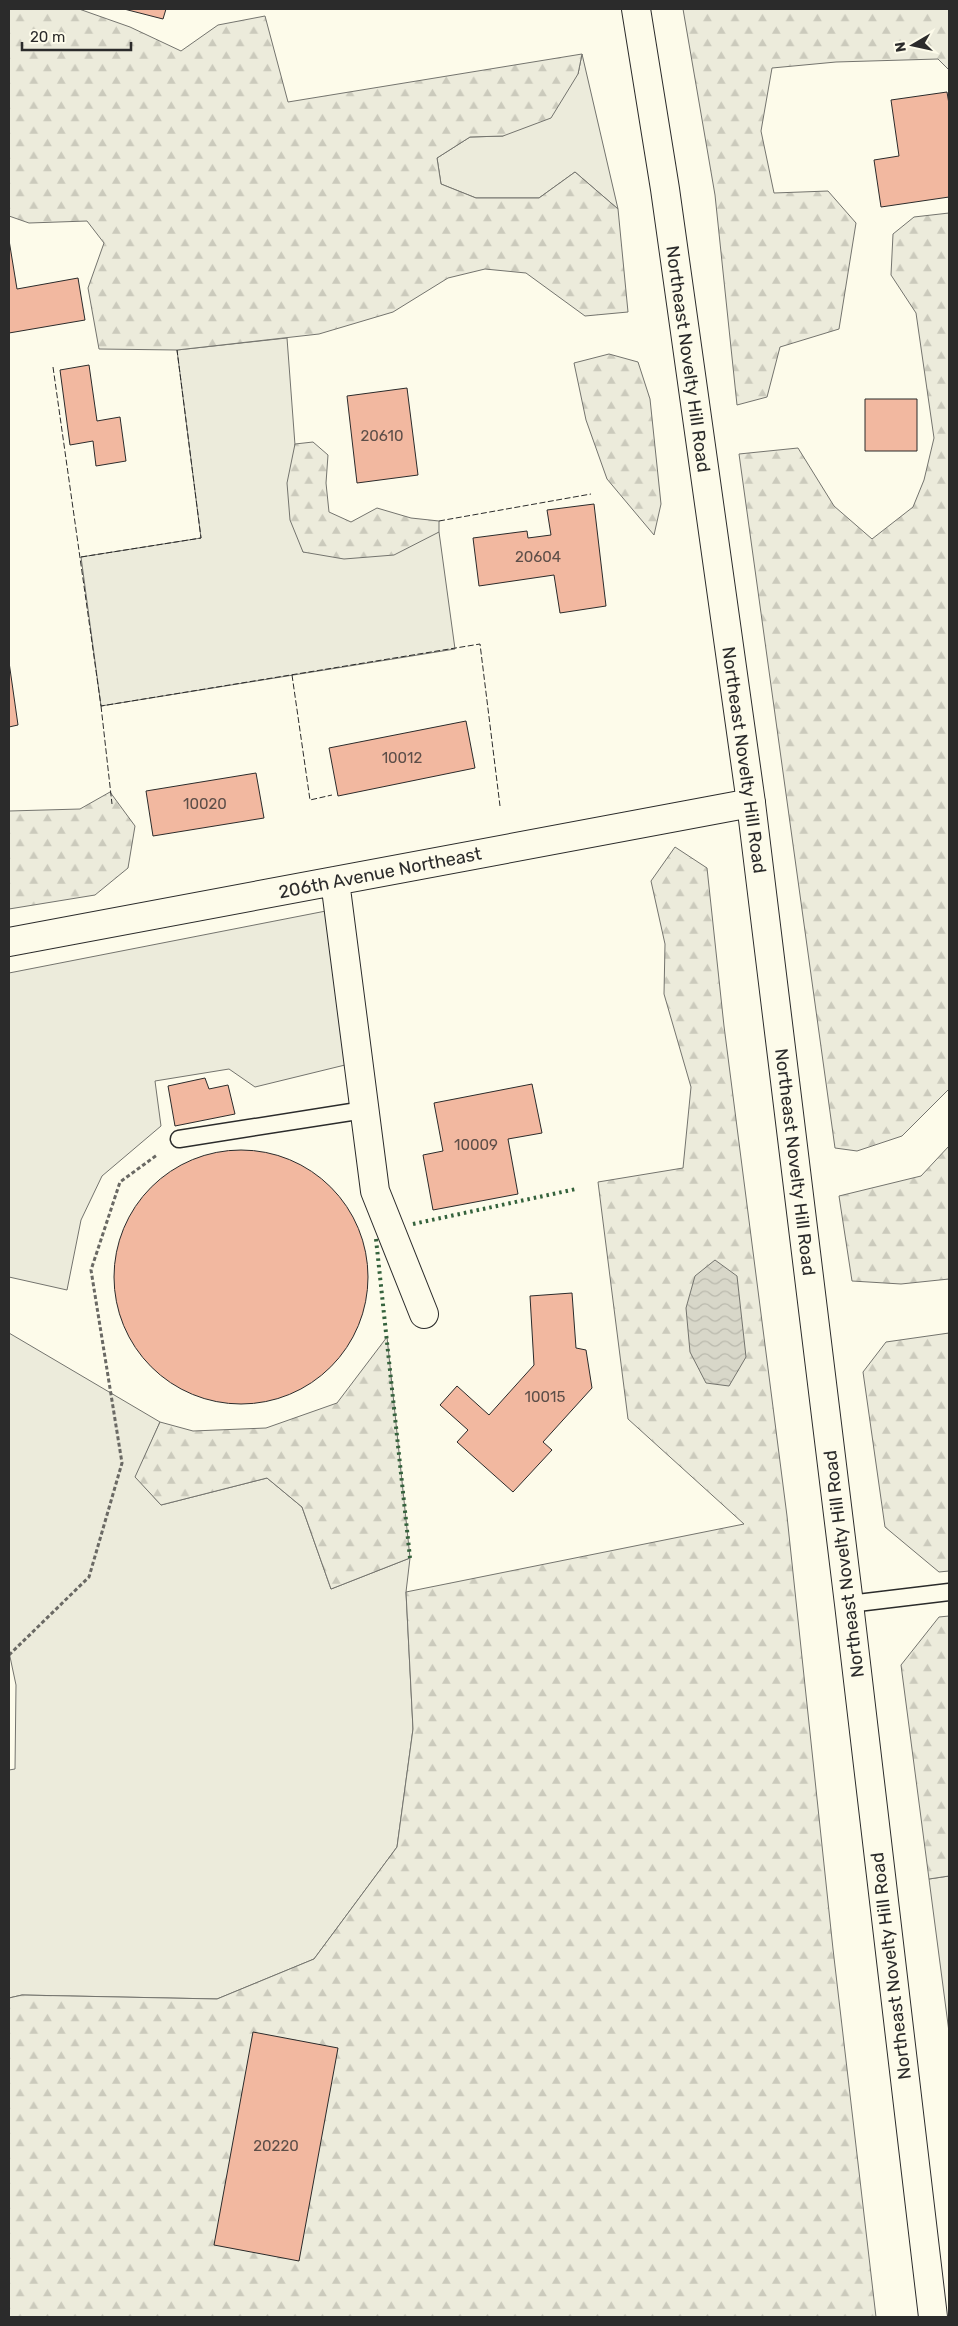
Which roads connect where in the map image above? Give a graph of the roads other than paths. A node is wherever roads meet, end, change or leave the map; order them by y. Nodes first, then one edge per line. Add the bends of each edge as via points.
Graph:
1 (636, 9) edge
2 (751, 803) junction
3 (335, 881) junction
4 (9, 942) edge
5 (364, 1110) junction
6 (179, 1139) road end
7 (424, 1314) dead end
8 (949, 1592) edge
9 (849, 1604) junction
10 (932, 2317) edge

1 - 2 main road, Northeast Novelty Hill Road via 665,189
2 - 3 main road, 206th Avenue Northeast
2 - 9 main road, Northeast Novelty Hill Road
3 - 4 main road, 206th Avenue Northeast
3 - 5 main road
5 - 6 lane
5 - 7 main road via 375,1192
8 - 9 lane
9 - 10 main road, Northeast Novelty Hill Road

